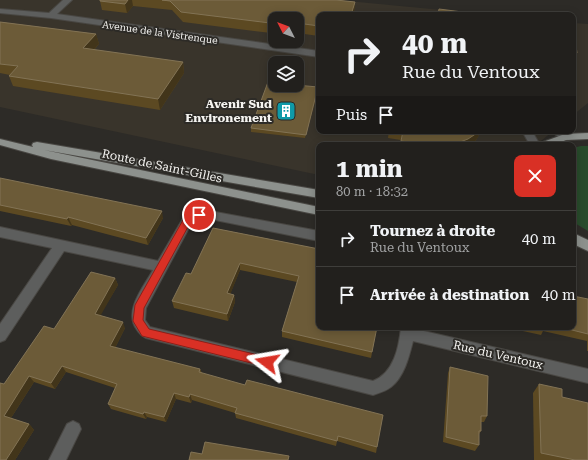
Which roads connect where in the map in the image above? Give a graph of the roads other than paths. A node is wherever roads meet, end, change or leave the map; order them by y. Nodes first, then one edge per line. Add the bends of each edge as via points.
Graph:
1 (68, 0) edge
2 (0, 11) edge
3 (51, 16) junction
4 (316, 54) edge
5 (560, 134) edge
6 (588, 136) edge
7 (565, 137) junction
8 (0, 141) edge
9 (552, 142) edge
10 (316, 193) edge
11 (316, 211) edge
12 (0, 232) edge
13 (316, 235) edge
14 (576, 240) edge
15 (60, 246) junction
16 (588, 246) edge
17 (161, 267) junction
18 (408, 331) edge
19 (0, 336) edge
20 (588, 376) edge
21 (73, 429) dead end
22 (57, 460) edge

1 - 3 street
2 - 3 street, Avenue de la Vistrenque
3 - 4 street, Avenue de la Vistrenque
5 - 7 street
6 - 7 main road
7 - 9 main road
8 - 10 main road, Route de Saint-Gilles via 54,147
8 - 11 main road, Route de Saint-Gilles via 67,159
12 - 15 street
13 - 17 street, Rue du Ventoux via 199,215 186,223
14 - 16 main road
15 - 17 street
15 - 19 street
17 - 18 street, Rue du Ventoux via 139,308 138,321 146,332 373,388 385,383 396,372
18 - 20 street, Rue du Ventoux
21 - 22 street

